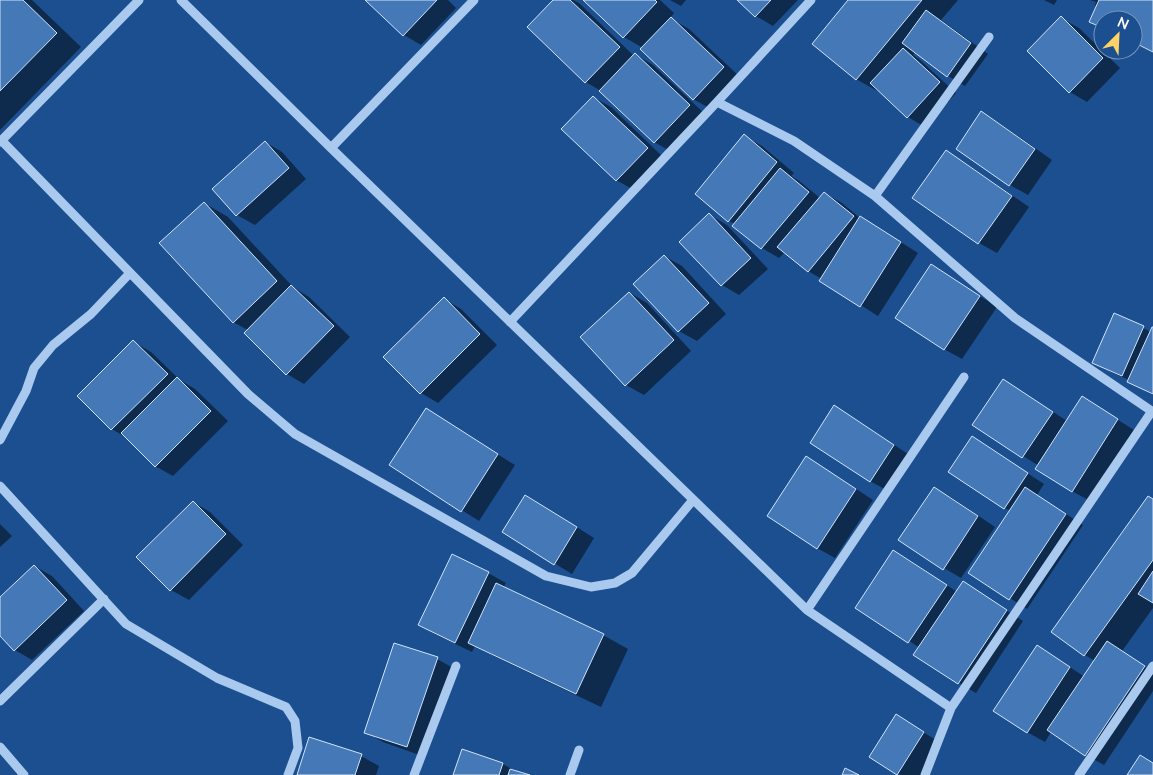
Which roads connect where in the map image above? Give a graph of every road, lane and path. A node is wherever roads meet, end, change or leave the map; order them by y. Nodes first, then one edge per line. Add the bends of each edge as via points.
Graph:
1 (139, 0) edge
2 (181, 0) edge
3 (474, 0) edge
4 (811, 0) edge
5 (989, 37) dead end
6 (717, 102) junction
7 (1, 142) edge
8 (331, 148) junction
9 (875, 196) junction
10 (130, 273) junction
11 (510, 322) junction
12 (964, 376) dead end
13 (1152, 411) edge
14 (0, 440) edge
15 (0, 486) edge
16 (693, 500) junction
17 (104, 599) junction
18 (806, 610) junction
19 (456, 666) dead end
20 (1151, 672) edge
21 (0, 701) edge
22 (951, 708) junction
23 (0, 747) edge
24 (579, 750) dead end
25 (24, 775) edge
26 (288, 775) edge
27 (414, 775) edge
28 (570, 775) edge
29 (925, 775) edge
30 (1079, 775) edge

1 - 7 street
2 - 8 street
3 - 8 street
4 - 6 street
5 - 9 street
6 - 9 street via 794,140
6 - 11 street
7 - 10 street
8 - 11 street
9 - 13 street via 1015,318
10 - 14 street via 91,314 53,345 34,368 26,391
10 - 16 street via 248,394 295,434 546,576 591,587 615,583 632,573
11 - 16 street
12 - 18 street
13 - 22 street
15 - 17 street
16 - 18 street
17 - 21 street
17 - 26 street via 126,624 217,678 286,707 295,721 298,748
18 - 22 street
19 - 27 street
20 - 30 street
22 - 29 street
23 - 25 street
24 - 28 street

